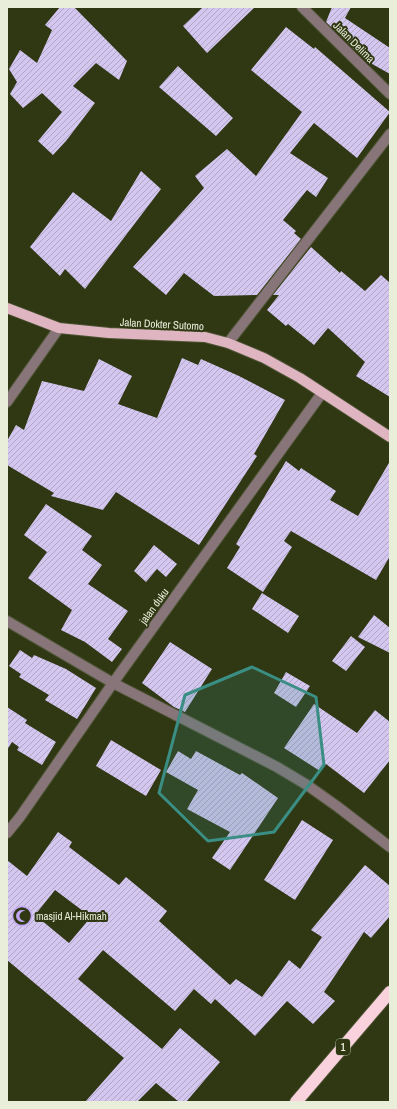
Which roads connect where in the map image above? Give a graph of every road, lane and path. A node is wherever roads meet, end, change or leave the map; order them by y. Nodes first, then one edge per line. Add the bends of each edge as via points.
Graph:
1 (302, 7) edge
2 (390, 94) edge
3 (390, 134) edge
4 (7, 308) edge
5 (59, 328) junction
6 (228, 343) junction
7 (322, 393) junction
8 (7, 402) edge
9 (390, 437) edge
10 (7, 620) edge
11 (114, 683) junction
12 (7, 833) edge
13 (390, 847) edge
14 (390, 992) edge
15 (296, 1102) edge

1 - 2 street, Jalan Delima
3 - 6 street
4 - 5 main road, Jalan Dokter Sutomo
5 - 6 main road, Jalan Dokter Sutomo via 109,334 205,337
5 - 8 street
6 - 7 main road, Jalan Dokter Sutomo via 264,358
7 - 9 main road, Jalan Dokter Sutomo
7 - 11 street, jalan duku
10 - 11 street
11 - 12 street, jalan duku
11 - 13 street via 277,767 338,807
14 - 15 highway, 1

